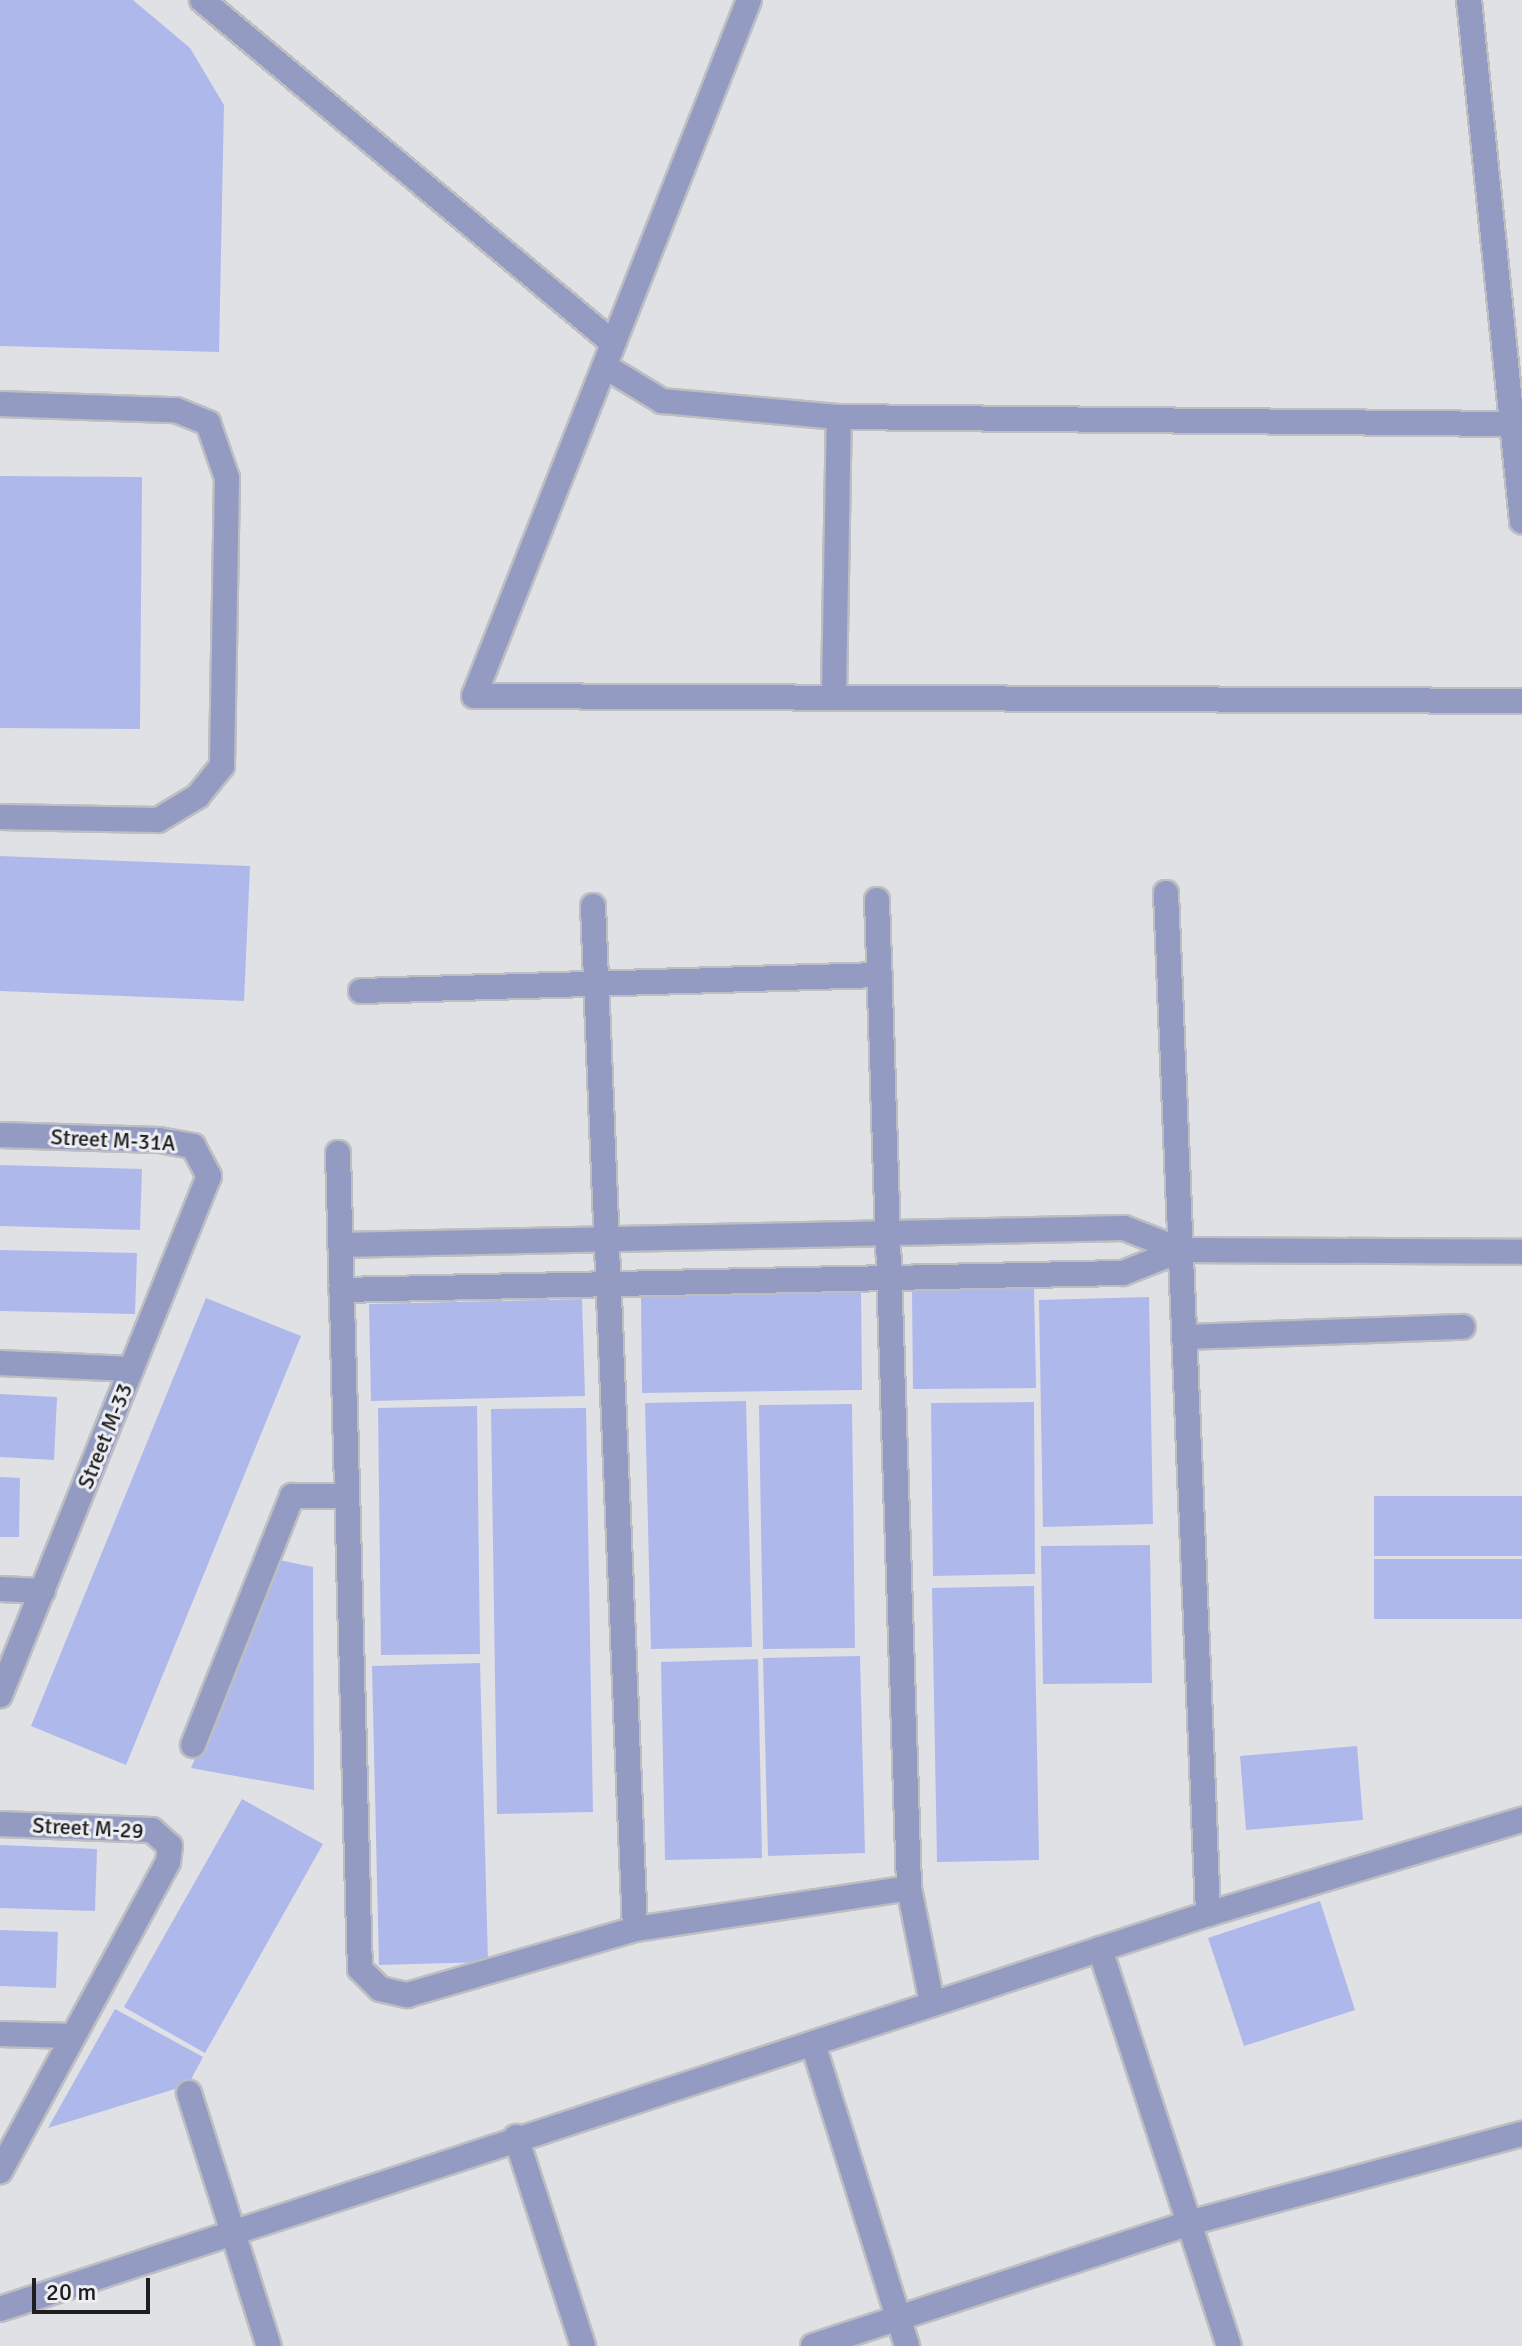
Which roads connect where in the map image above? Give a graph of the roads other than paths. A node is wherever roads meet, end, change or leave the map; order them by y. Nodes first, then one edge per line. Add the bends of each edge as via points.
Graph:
1 (202, 0) edge
2 (749, 0) edge
3 (1469, 0) edge
4 (613, 343) junction
5 (1513, 353) edge
6 (606, 367) junction
7 (0, 404) edge
8 (839, 417) junction
9 (1512, 424) junction
10 (1522, 521) edge
11 (834, 694) junction
12 (1522, 701) edge
13 (0, 817) edge
14 (1166, 893) dead end
15 (877, 900) dead end
16 (593, 906) dead end
17 (880, 975) junction
18 (596, 984) junction
19 (361, 991) dead end
20 (0, 1135) edge
21 (338, 1153) dead end
22 (209, 1176) joint
23 (887, 1233) junction
24 (606, 1239) junction
25 (340, 1245) junction
26 (1181, 1250) junction
27 (1522, 1252) edge
28 (888, 1278) junction
29 (608, 1284) junction
30 (341, 1290) junction
31 (1463, 1327) dead end
32 (1185, 1337) junction
33 (0, 1363) edge
34 (131, 1369) junction
35 (345, 1496) junction
36 (0, 1589) edge
37 (43, 1591) junction
38 (0, 1695) edge
39 (193, 1745) dead end
40 (1522, 1820) edge
41 (0, 1824) edge
42 (909, 1888) junction
43 (1208, 1914) junction
44 (635, 1929) junction
45 (1100, 1949) junction
46 (932, 2003) junction
47 (0, 2034) edge
48 (73, 2036) junction
49 (813, 2044) junction
50 (189, 2093) dead end
51 (1522, 2134) edge
52 (516, 2137) junction
53 (0, 2171) edge
54 (1189, 2223) junction
55 (232, 2229) junction
56 (0, 2309) edge
57 (899, 2319) junction
58 (269, 2346) edge
59 (583, 2346) edge
60 (813, 2346) edge
61 (907, 2346) edge
62 (1229, 2346) edge

1 - 4 street
2 - 4 street
3 - 5 street
4 - 6 street
5 - 9 street
6 - 8 street via 662,401
6 - 11 street via 474,696
7 - 13 street via 176,410 208,423 227,478 222,766 198,796 158,820
8 - 9 street
8 - 11 street
9 - 10 street
11 - 12 street
14 - 26 street
15 - 17 street
16 - 18 street
17 - 18 street
17 - 23 street
18 - 19 street
18 - 24 street
20 - 22 street, Street M-31A via 159,1140 193,1146
21 - 25 street
22 - 34 street, Street M-33
23 - 24 street
23 - 26 street via 1124,1228
23 - 28 street
24 - 25 street
24 - 29 street
25 - 30 street
26 - 27 street
26 - 28 street via 1123,1273
26 - 32 street
28 - 29 street
28 - 42 street
29 - 30 street
29 - 44 street
30 - 35 street
31 - 32 street
32 - 43 street
33 - 34 street
34 - 37 street, Street M-33
35 - 39 street via 292,1496
35 - 44 street via 360,1969 380,1989 407,1995
36 - 37 street
37 - 38 street, Street M-33
40 - 43 street
41 - 48 street, Street M-29 via 152,1830 170,1846 168,1862
42 - 44 street
42 - 46 street
43 - 45 street
45 - 46 street
45 - 54 street
46 - 49 street
47 - 48 street
48 - 53 street
49 - 52 street
49 - 57 street
50 - 55 street
51 - 54 street
52 - 55 street
52 - 59 street
54 - 57 street
54 - 62 street
55 - 56 street
55 - 58 street
57 - 60 street
57 - 61 street

